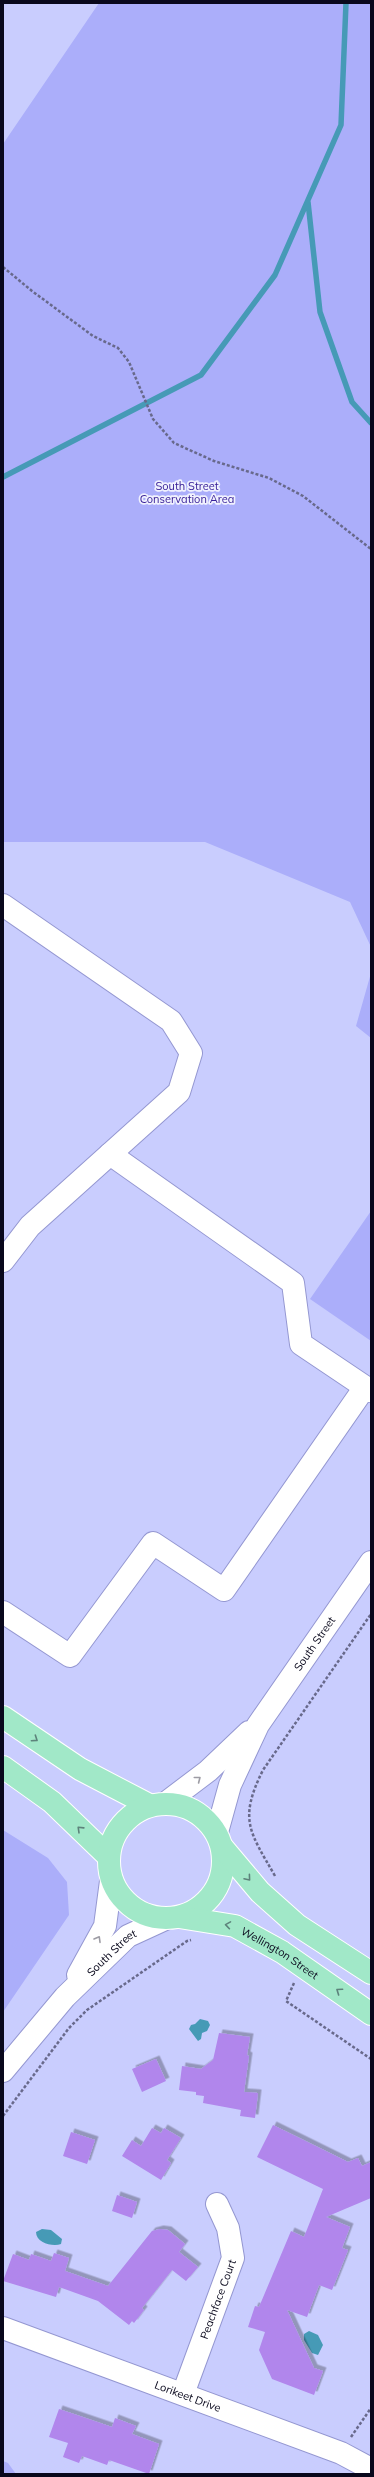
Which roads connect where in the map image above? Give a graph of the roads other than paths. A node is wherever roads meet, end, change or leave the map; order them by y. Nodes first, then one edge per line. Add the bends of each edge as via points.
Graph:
1 (3, 905) edge
2 (110, 1154) junction
3 (3, 1261) edge
4 (368, 1389) edge
5 (371, 1562) edge
6 (3, 1612) edge
7 (3, 1717) edge
8 (258, 1725) junction
9 (3, 1767) edge
10 (158, 1804) junction
11 (220, 1840) junction
12 (108, 1856) junction
13 (111, 1880) junction
14 (172, 1918) junction
15 (371, 1973) edge
16 (65, 1997) junction
17 (371, 2014) edge
18 (3, 2071) edge
19 (217, 2204) dead end
20 (3, 2328) edge
21 (183, 2394) junction
22 (371, 2469) edge

1 - 2 street via 170,1021 191,1053 179,1092
2 - 3 street via 30,1226
2 - 4 street via 294,1283 301,1344
4 - 6 street via 224,1590 153,1543 70,1656
5 - 8 street, South Street
7 -> 10 main road via 80,1769
10 -> 8 street, South Street via 208,1771
8 - 11 street, South Street via 230,1785
12 -> 9 main road via 52,1802
10 - 11 main road via 187,1806 204,1817
10 - 12 main road, Wellington Street via 137,1810 121,1824 113,1837
11 - 14 main road via 223,1869 217,1888 207,1901 190,1913
11 -> 15 main road via 260,1892 297,1925
12 - 13 main road, Wellington Street
13 - 14 main road, Wellington Street via 128,1905 145,1915
16 -> 13 street, South Street via 106,1926
14 - 16 street, South Street via 128,1936
17 -> 14 main road, Wellington Street via 282,1952 235,1926
16 - 18 street, South Street
19 - 21 street, Peachface Court via 228,2228 233,2258
20 - 21 street, Lorikeet Drive
21 - 22 street, Lorikeet Drive via 341,2453

